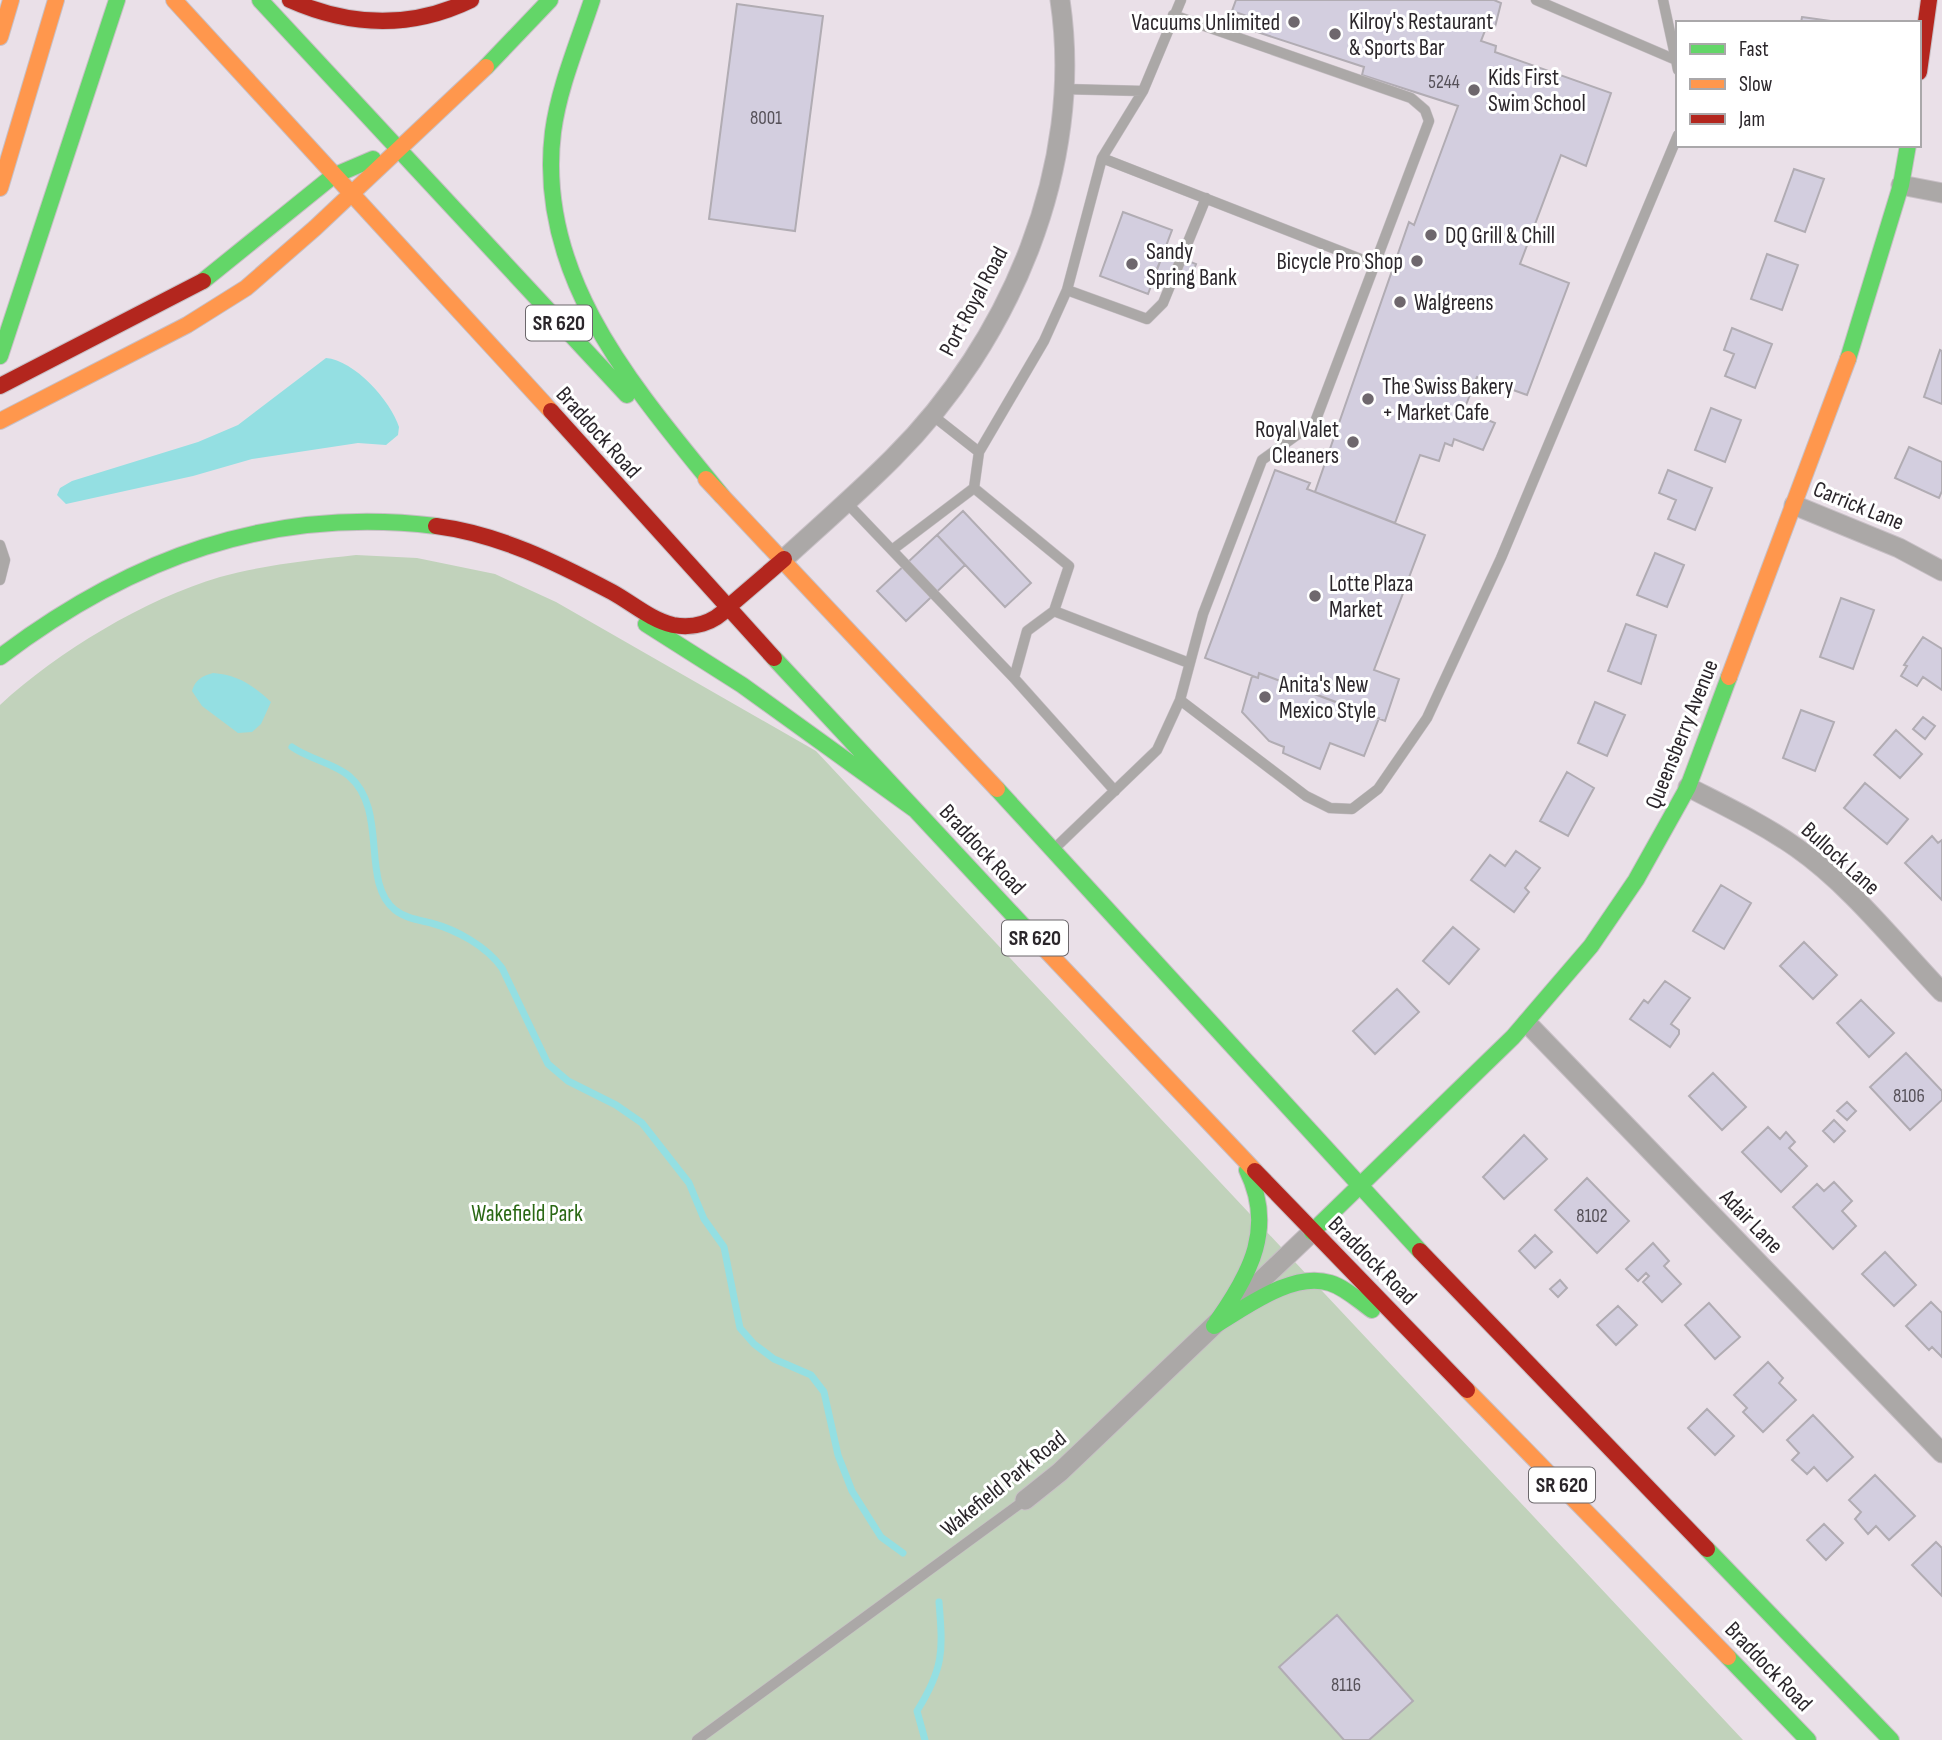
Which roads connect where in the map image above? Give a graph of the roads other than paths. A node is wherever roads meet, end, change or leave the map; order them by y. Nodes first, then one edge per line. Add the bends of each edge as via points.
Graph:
1 (11, 0) edge
2 (56, 0) edge
3 (117, 0) edge
4 (174, 0) edge
5 (260, 0) edge
6 (290, 0) edge
7 (471, 0) edge
8 (551, 0) edge
9 (592, 0) edge
10 (1060, 0) edge
11 (1181, 0) edge
12 (1536, 0) edge
13 (1663, 0) edge
14 (1929, 0) edge
15 (1174, 15) junction
16 (0, 37) edge
17 (1921, 58) edge
18 (1676, 60) edge
19 (1676, 65) edge
20 (1063, 89) junction
21 (1143, 91) junction
22 (1676, 140) edge
23 (1908, 147) edge
24 (396, 149) junction
25 (1102, 158) junction
26 (333, 176) junction
27 (1901, 185) junction
28 (0, 188) edge
29 (1942, 193) edge
30 (350, 194) junction
31 (1206, 198) junction
32 (1376, 265) junction
33 (1067, 290) junction
34 (0, 356) edge
35 (0, 386) edge
36 (932, 415) junction
37 (0, 421) edge
38 (979, 452) junction
39 (974, 488) junction
40 (722, 496) junction
41 (846, 502) junction
42 (1794, 505) junction
43 (0, 545) edge
44 (892, 550) junction
45 (784, 559) junction
46 (1942, 571) edge
47 (570, 572) junction
48 (0, 580) edge
49 (727, 608) junction
50 (1054, 611) junction
51 (0, 657) edge
52 (1189, 663) junction
53 (1014, 678) junction
54 (1180, 700) junction
55 (1688, 788) junction
56 (1115, 791) junction
57 (914, 809) junction
58 (1052, 851) junction
59 (1942, 992) edge
60 (1527, 1023) junction
61 (1237, 1153) junction
62 (1358, 1186) junction
63 (1312, 1232) junction
64 (1214, 1326) junction
65 (1423, 1342) junction
66 (1942, 1453) edge
67 (1025, 1500) joint
68 (698, 1740) edge
69 (1808, 1740) edge
70 (1891, 1740) edge

1 - 16 main road
2 - 28 main road
3 - 34 main road
4 - 26 main road, Braddock Road / SR 620
5 - 24 main road, Braddock Road / SR 620
6 - 7 main road via 338,17 386,23 441,14
8 - 24 main road via 519,36
9 - 40 main road via 553,133 550,175 560,249 580,299 610,349
10 - 20 street, Port Royal Road
11 - 15 lane
12 - 19 lane
13 - 18 lane
14 - 17 main road
15 - 21 lane
15 - 32 lane via 1410,99 1425,110 1427,131
20 - 21 lane
20 - 36 street, Port Royal Road via 1055,170 1020,270 966,368
21 - 25 lane
22 - 54 lane via 1501,558 1427,718 1377,789 1352,808 1330,808 1306,796
23 - 27 main road, Queensberry Avenue
24 - 26 main road
24 - 30 main road
24 - 40 main road, Braddock Road / SR 620
25 - 31 lane
25 - 33 lane
26 - 30 main road, Braddock Road / SR 620
26 - 35 main road via 208,278
27 - 29 street
27 - 42 main road, Queensberry Avenue via 1852,349
30 - 37 main road via 236,295
30 - 49 main road, Braddock Road / SR 620
31 - 32 lane
31 - 33 lane via 1163,303 1147,319
32 - 52 lane via 1315,422 1262,460
33 - 38 lane via 1044,341
36 - 38 lane
36 - 41 street, Port Royal Road
38 - 39 lane
39 - 44 lane
39 - 50 lane via 1069,566
40 - 45 main road, Braddock Road / SR 620
41 - 44 lane
41 - 45 street, Port Royal Road
42 - 46 street, Carrick Lane
42 - 55 main road, Queensberry Avenue
43 - 48 lane via 5,560
44 - 53 lane
45 - 49 main road
45 - 58 main road, Braddock Road / SR 620
47 - 49 main road via 669,624 690,627 708,622
47 - 51 main road via 520,549 453,528 383,519 305,524 230,539 151,564 86,594
47 - 57 main road via 742,685
49 - 57 main road, Braddock Road / SR 620
50 - 52 lane
50 - 53 lane via 1027,631
52 - 54 lane
53 - 56 lane
54 - 56 lane via 1157,750
55 - 59 street, Bullock Lane via 1799,849
55 - 60 main road, Queensberry Avenue via 1619,906
56 - 58 lane
57 - 61 main road, Braddock Road / SR 620
58 - 62 main road, Braddock Road / SR 620
60 - 62 main road, Queensberry Avenue
60 - 66 street, Adair Lane
61 - 63 main road, Braddock Road / SR 620
61 - 64 main road via 1259,1196 1259,1237 1247,1275
62 - 63 main road, Queensberry Avenue
62 - 70 main road, Braddock Road / SR 620
63 - 64 street, Wakefield Park Road
63 - 65 main road, Braddock Road / SR 620
64 - 65 main road via 1276,1292 1329,1282
64 - 67 street, Wakefield Park Road
65 - 69 main road, Braddock Road / SR 620
67 - 68 lane, Wakefield Park Road

